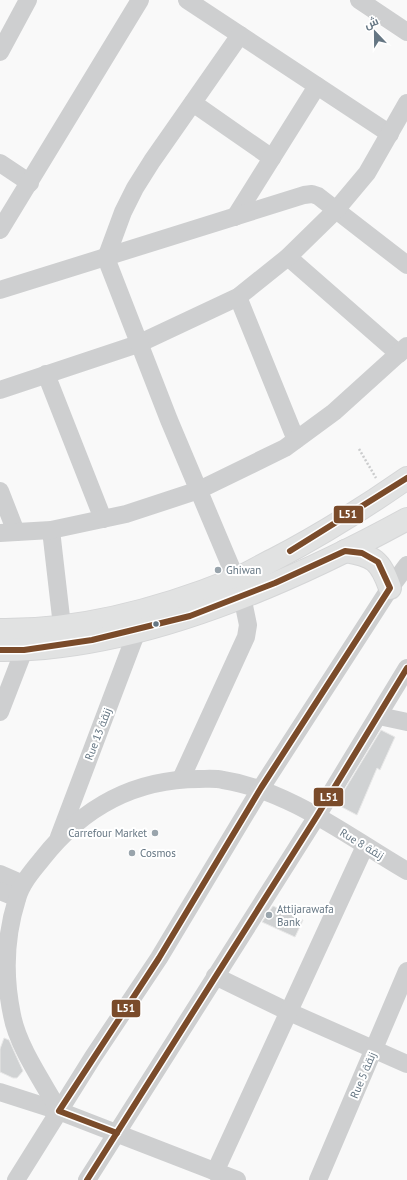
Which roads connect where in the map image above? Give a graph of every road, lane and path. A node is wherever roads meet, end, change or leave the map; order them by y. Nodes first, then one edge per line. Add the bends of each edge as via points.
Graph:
1 (140, 0) edge
2 (187, 0) edge
3 (359, 0) edge
4 (22, 2) edge
5 (407, 32) edge
6 (240, 35) junction
7 (0, 52) edge
8 (317, 86) junction
9 (193, 103) junction
10 (407, 103) edge
11 (390, 134) junction
12 (272, 158) junction
13 (0, 163) edge
14 (30, 183) junction
15 (336, 210) junction
16 (235, 217) junction
17 (0, 230) edge
18 (288, 257) junction
19 (106, 258) junction
20 (407, 265) edge
21 (0, 290) edge
22 (238, 297) junction
23 (138, 344) junction
24 (403, 350) edge
25 (46, 374) junction
26 (0, 390) edge
27 (296, 440) junction
28 (359, 449) dead end
29 (407, 478) edge
30 (199, 490) junction
31 (0, 491) edge
32 (385, 494) junction
33 (103, 519) junction
34 (407, 519) edge
35 (51, 530) junction
36 (8, 532) edge
37 (345, 551) junction
38 (407, 564) edge
39 (239, 588) junction
40 (390, 588) junction
41 (62, 626) junction
42 (0, 630) edge
43 (137, 630) junction
44 (0, 650) edge
45 (24, 650) junction
46 (407, 668) edge
47 (0, 712) edge
48 (379, 716) junction
49 (407, 722) edge
50 (181, 779) junction
51 (262, 788) junction
52 (317, 816) junction
53 (58, 838) junction
54 (365, 846) junction
55 (407, 871) edge
56 (0, 874) edge
57 (0, 891) edge
58 (20, 891) junction
59 (407, 971) edge
60 (215, 976) junction
61 (287, 1011) junction
62 (374, 1049) junction
63 (407, 1064) edge
64 (0, 1092) edge
65 (59, 1110) junction
66 (117, 1134) junction
67 (215, 1172) junction
68 (16, 1180) edge
69 (88, 1180) edge
70 (237, 1180) edge
71 (318, 1180) edge

1 - 14 street
2 - 6 street
3 - 5 street
4 - 7 street
6 - 8 street
6 - 9 street
8 - 11 street
8 - 12 street
9 - 12 street
9 - 19 street via 135,188
10 - 11 street
11 - 15 street via 366,173
12 - 16 street
13 - 14 street
14 - 17 street
15 - 16 street via 312,194
15 - 18 street
15 - 20 street
16 - 19 street
18 - 22 street
18 - 24 street
19 - 21 street
19 - 23 street
22 - 23 street
22 - 27 street
23 - 25 street
23 - 30 street
24 - 27 street via 334,412
25 - 26 street
25 - 33 street
27 - 30 street via 285,448
28 - 32 path
29 - 32 main road
30 - 33 street
30 - 39 street
31 - 36 street
32 - 39 main road
33 - 35 street
34 - 37 main road
35 - 36 street
35 - 41 street
37 - 39 main road
37 - 40 main road via 362,553 378,562
38 - 40 street
39 - 41 main road via 173,601 106,619
39 - 43 main road via 190,616
39 - 50 street via 248,625 246,637
40 - 51 street
41 - 42 main road
43 - 45 main road via 92,640
43 - 53 street, Rue 13 زنقة
44 - 45 main road
45 - 47 street
46 - 48 street
48 - 49 street
48 - 52 street
50 - 51 street, Rue 8 زنقة via 222,779
50 - 53 street, Rue 8 زنقة via 145,785 116,797 84,816
51 - 52 street, Rue 8 زنقة
51 - 65 street via 159,958
52 - 54 street, Rue 8 زنقة
52 - 60 street
53 - 58 street
54 - 55 street, Rue 8 زنقة
54 - 61 street
56 - 58 street
57 - 58 street
58 - 65 street via 8,935 6,975 12,1017 24,1049
59 - 62 street, Rue 5 زنقة
60 - 61 street
60 - 66 street
61 - 62 street
61 - 67 street
62 - 63 street
62 - 71 street, Rue 5 زنقة
64 - 65 street
65 - 66 street
65 - 68 street
66 - 67 street
66 - 69 street
67 - 70 street

